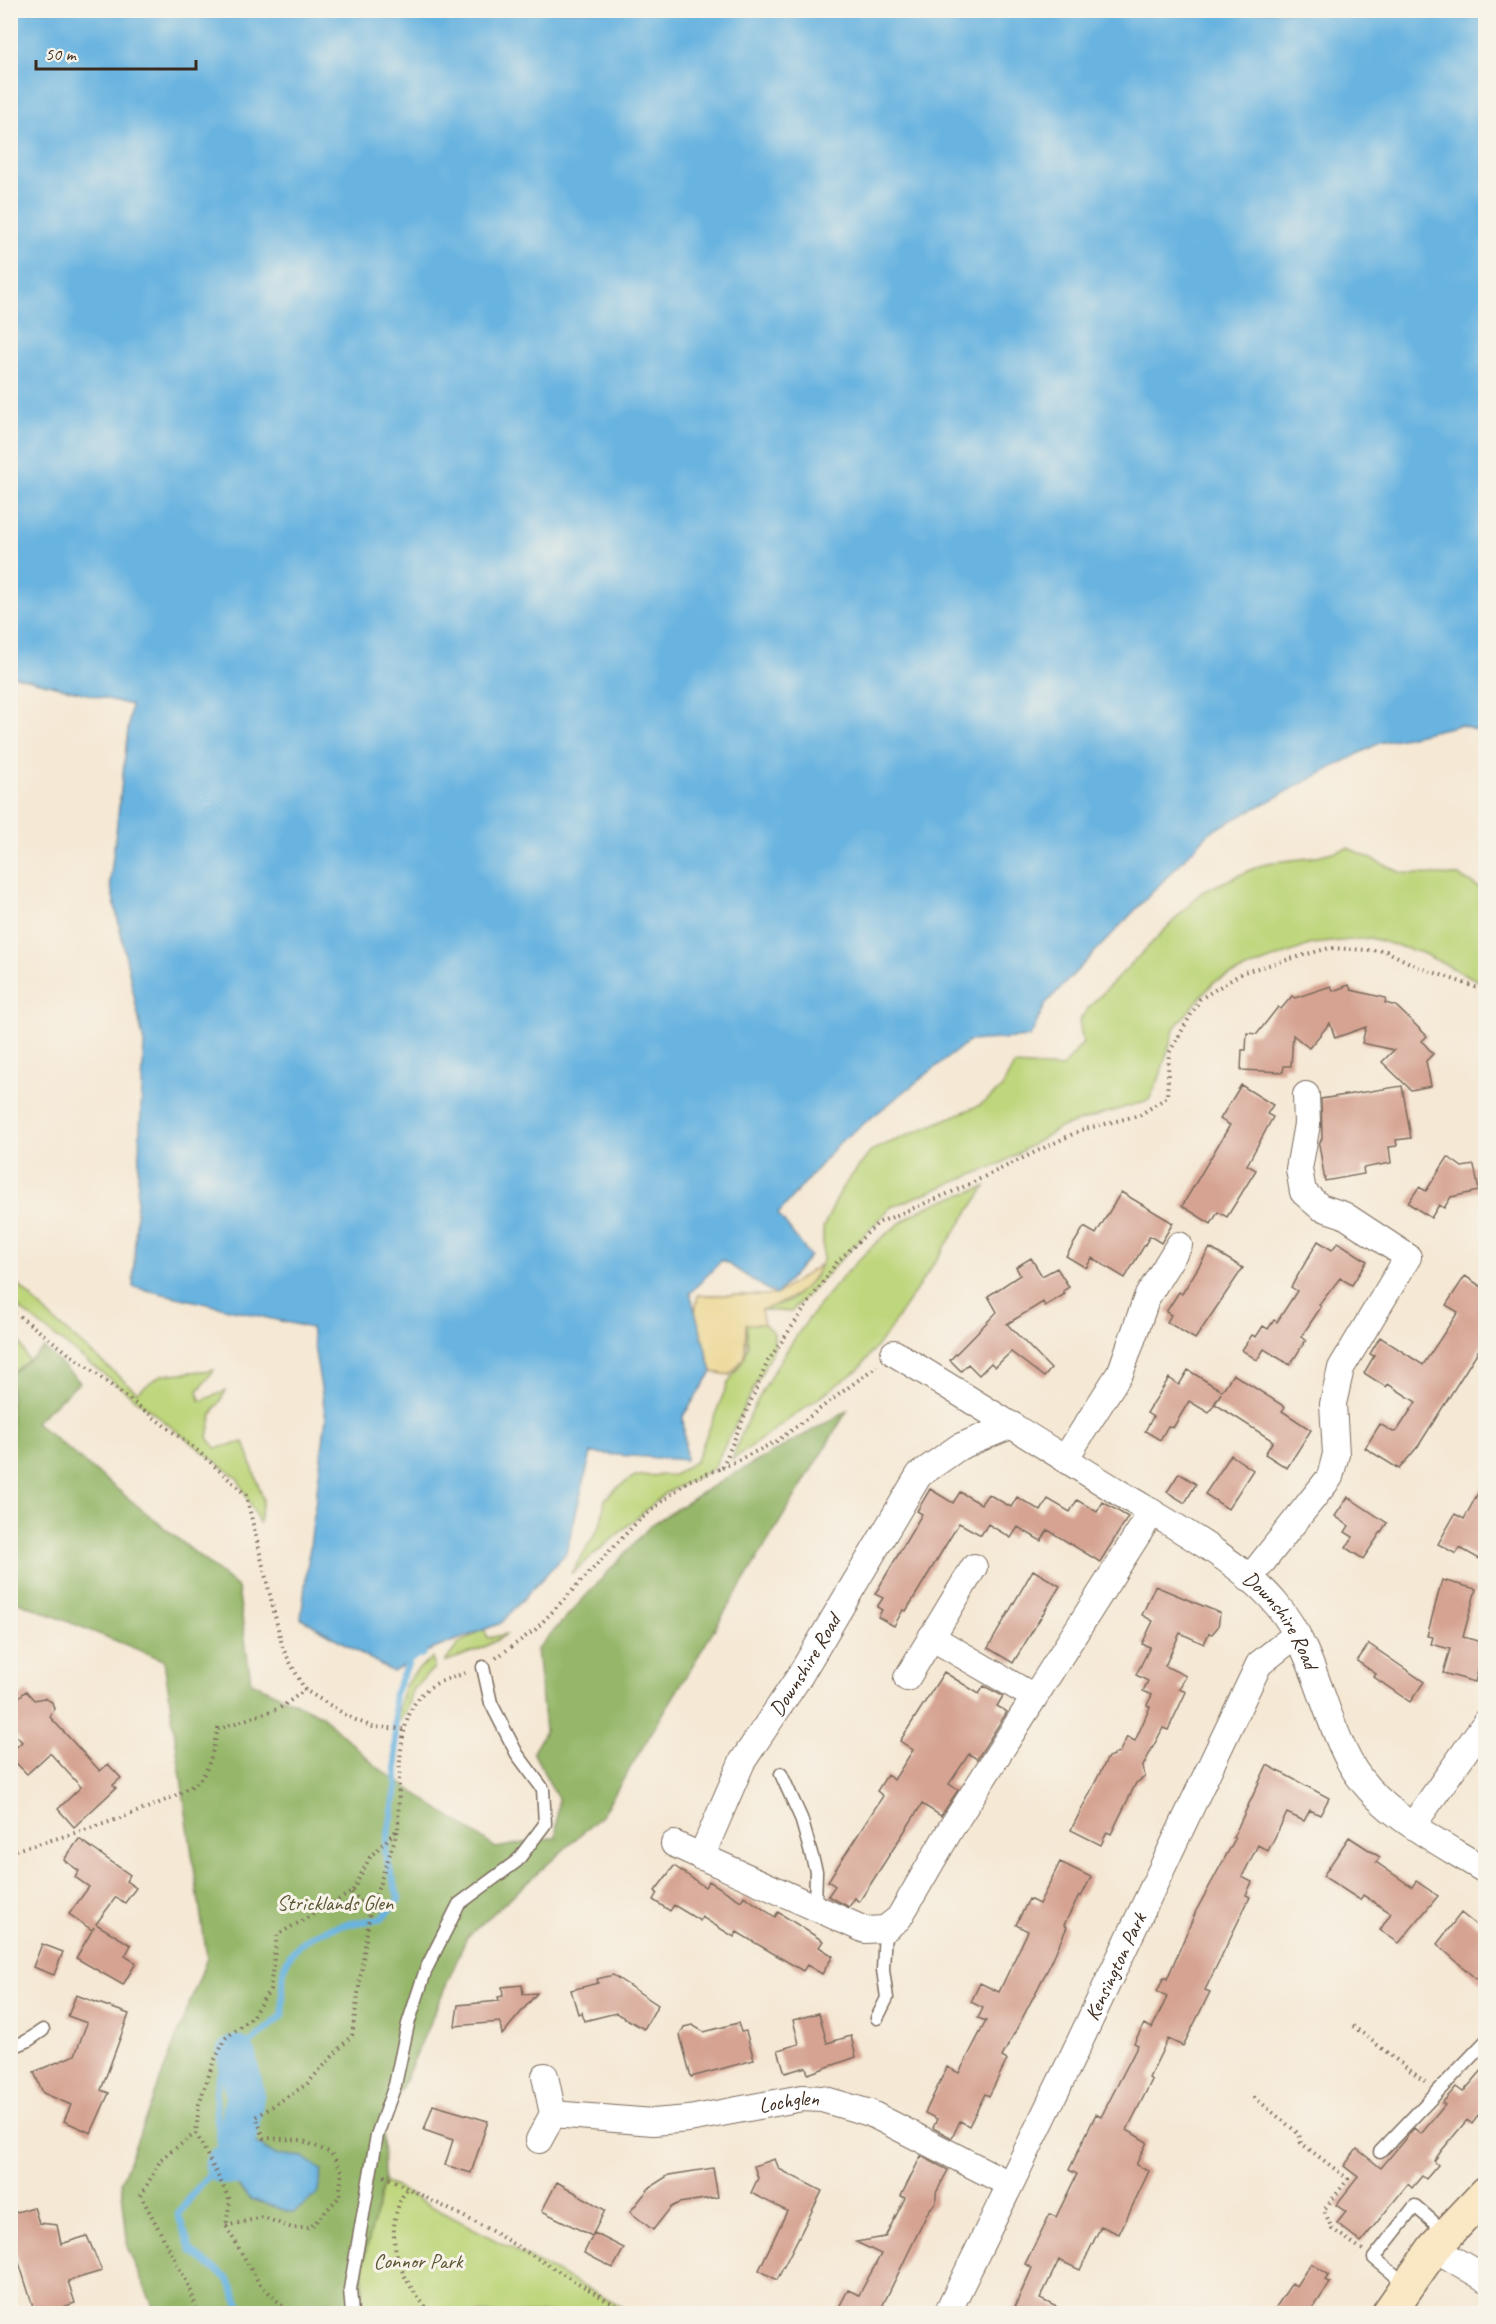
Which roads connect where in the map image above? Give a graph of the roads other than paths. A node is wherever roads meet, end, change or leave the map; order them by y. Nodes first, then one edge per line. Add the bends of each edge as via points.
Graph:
1 (1306, 1095) dead end
2 (1179, 1245) dead end
3 (894, 1353) road end
4 (1012, 1425) junction
5 (1065, 1459) junction
6 (1152, 1512) junction
7 (974, 1567) dead end
8 (1249, 1579) junction
9 (1297, 1634) junction
10 (931, 1637) junction
11 (483, 1667) road end
12 (907, 1678) dead end
13 (1034, 1697) junction
14 (1485, 1722) edge
15 (781, 1774) dead end
16 (1413, 1825) junction
17 (674, 1844) dead end
18 (701, 1857) junction
19 (1485, 1871) edge
20 (815, 1908) junction
21 (885, 1929) junction
22 (877, 2018) dead end
23 (43, 2030) dead end
24 (1485, 2041) edge
25 (10, 2048) edge
26 (545, 2076) dead end
27 (553, 2114) junction
28 (538, 2139) dead end
29 (1380, 2152) dead end
30 (1009, 2184) junction
31 (1485, 2193) edge
32 (1441, 2241) junction
33 (1485, 2279) edge
34 (1407, 2286) junction
35 (352, 2313) edge
36 (947, 2313) edge
37 (1388, 2313) edge

1 - 8 street via 1307,1124 1299,1169 1304,1192 1320,1207 1344,1215 1408,1257 1341,1368 1333,1404 1336,1454 1330,1477
2 - 5 street via 1146,1297 1121,1371
3 - 4 street, Downshire Road
4 - 5 street, Downshire Road
4 - 18 street, Downshire Road via 959,1447 919,1475 800,1677 741,1762
5 - 6 street, Downshire Road
6 - 8 street, Downshire Road
6 - 13 street
7 - 10 street
8 - 9 street, Downshire Road via 1277,1604
9 - 16 street, Downshire Road via 1349,1762 1378,1798
9 - 30 street, Kensington Park via 1259,1664
10 - 12 street
10 - 13 street
11 - 35 lane via 491,1703 517,1754 543,1789 545,1824 517,1861 459,1904 426,1969 408,2024 395,2085 377,2135 350,2289
13 - 21 street via 905,1910
14 - 16 street
15 - 20 lane via 801,1818 816,1871
16 - 19 street, Downshire Road
17 - 18 street
18 - 20 street
20 - 21 street via 865,1930
21 - 22 lane via 883,1970 887,1998
23 - 25 lane
24 - 29 lane
26 - 27 street
27 - 28 street
27 - 30 street, Lochglen via 662,2121 788,2100 822,2099 870,2113
30 - 36 street, Kensington Park
31 - 32 street
32 - 33 street
32 - 34 street
32 - 34 lane via 1416,2206 1374,2258
34 - 37 street

